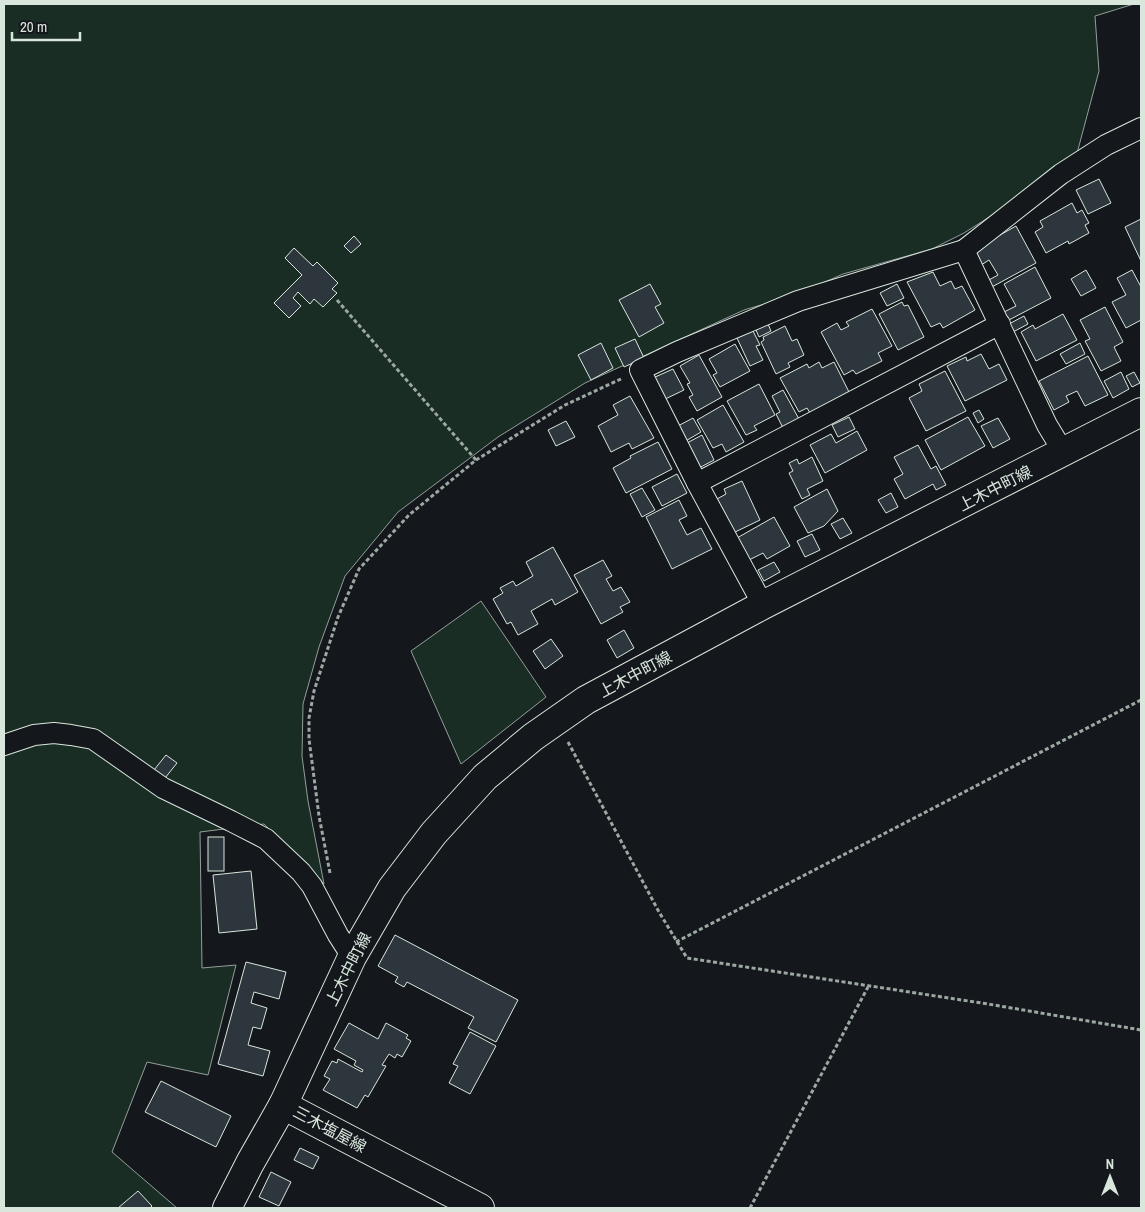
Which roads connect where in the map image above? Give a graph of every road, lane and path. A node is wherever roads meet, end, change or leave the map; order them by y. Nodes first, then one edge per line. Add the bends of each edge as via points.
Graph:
1 (1141, 128) edge
2 (964, 250) junction
3 (337, 300) dead end
4 (1000, 324) junction
5 (640, 370) junction
6 (1141, 412) edge
7 (1064, 453) junction
8 (476, 460) junction
9 (697, 483) junction
10 (763, 605) junction
11 (1141, 700) edge
12 (557, 721) junction
13 (4, 745) edge
14 (331, 881) dead end
15 (676, 942) junction
16 (352, 957) junction
17 (868, 987) junction
18 (1141, 1030) edge
19 (283, 1104) junction
20 (227, 1208) edge
21 (480, 1208) edge
22 (750, 1208) edge

1 - 2 street via 1106,145 1061,174
2 - 4 street
2 - 5 street via 798,301
3 - 8 path
4 - 7 street via 1047,425
4 - 9 street
5 - 8 path via 565,405
5 - 9 street
6 - 7 main road, 上木中町線
7 - 10 main road, 上木中町線
8 - 14 path via 409,515 364,563 338,617 309,718 319,816
9 - 10 street
10 - 12 main road, 上木中町線 via 586,700
11 - 15 path
12 - 15 path
12 - 16 main road, 上木中町線 via 532,737 485,777 434,833 392,888
13 - 16 street via 34,735 54,733 93,739 163,788 266,840 312,886
15 - 17 path via 686,958
16 - 19 main road, 上木中町線
17 - 18 path
17 - 22 path
19 - 20 main road, 三木塩屋線
19 - 21 main road, 三木塩屋線

